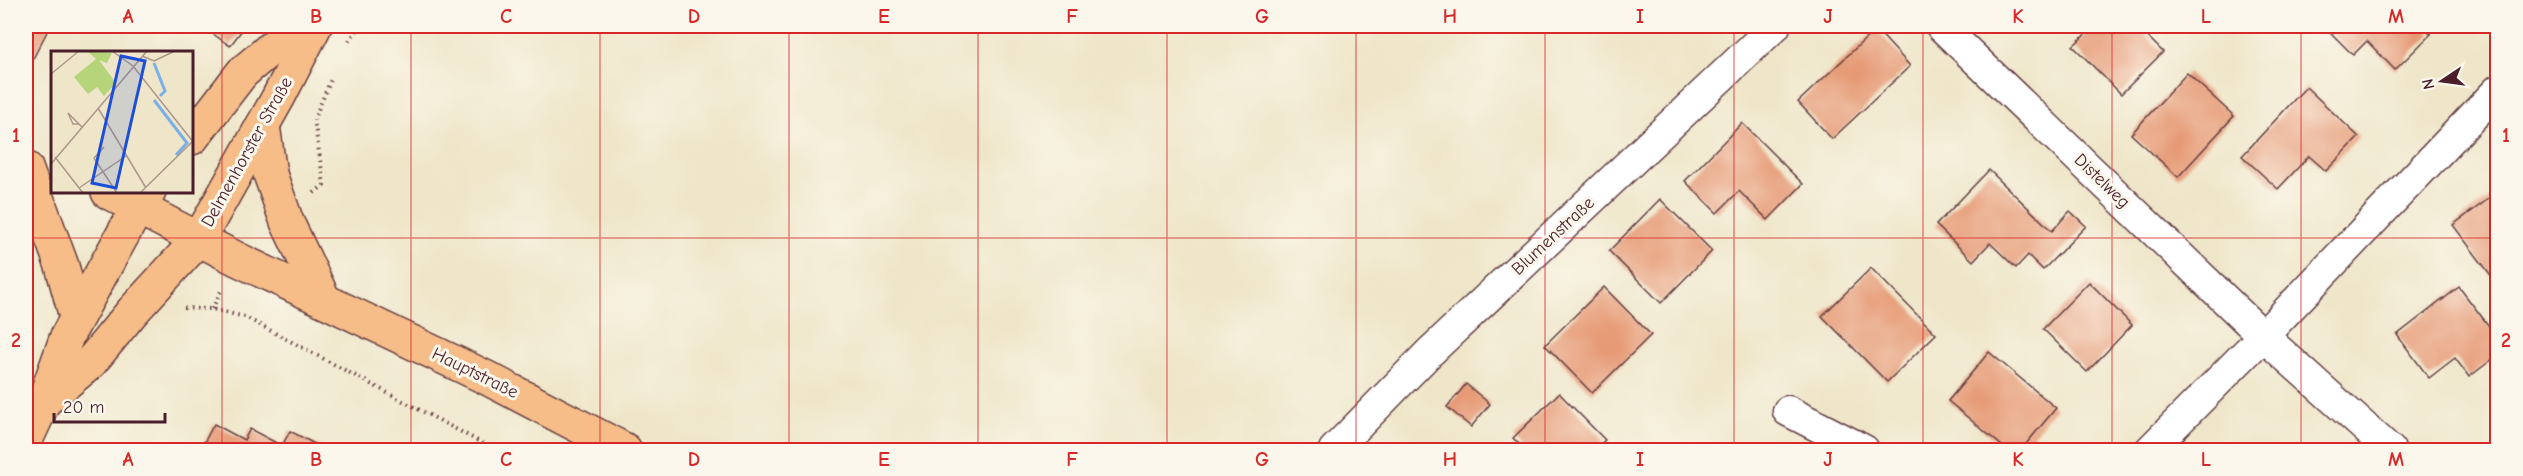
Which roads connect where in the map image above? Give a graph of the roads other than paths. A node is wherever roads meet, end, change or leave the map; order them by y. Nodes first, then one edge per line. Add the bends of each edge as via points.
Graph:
1 (297, 26) edge
2 (315, 26) edge
3 (1775, 26) edge
4 (1941, 26) edge
5 (2498, 90) edge
6 (263, 125) junction
7 (194, 135) edge
8 (26, 149) edge
9 (51, 162) edge
10 (26, 168) edge
11 (118, 194) edge
12 (143, 199) edge
13 (199, 239) junction
14 (324, 300) junction
15 (76, 317) junction
16 (2263, 336) junction
17 (44, 401) junction
18 (1788, 411) dead end
19 (26, 441) edge
20 (625, 450) edge
21 (1334, 450) edge
22 (1864, 450) edge
23 (2150, 450) edge
24 (2390, 450) edge

1 - 7 main road, Delmenhorster Straße via 242,73
2 - 6 main road, Delmenhorster Straße
3 - 21 street, Blumenstraße via 1429,353
4 - 16 street, Distelweg
5 - 16 street
6 - 13 main road, Delmenhorster Straße
6 - 14 main road via 270,174 287,222
8 - 9 main road
10 - 15 main road
11 - 12 main road, Hauptstraße
12 - 13 main road, Hauptstraße
12 - 15 main road, Delmenhorster Straße
13 - 14 main road, Hauptstraße
13 - 17 main road, Delmenhorster Straße via 90,363
14 - 20 main road, Hauptstraße
15 - 17 main road, Delmenhorster Straße
16 - 23 street
16 - 24 street, Distelweg
17 - 19 main road, Delmenhorster Straße
18 - 22 street

